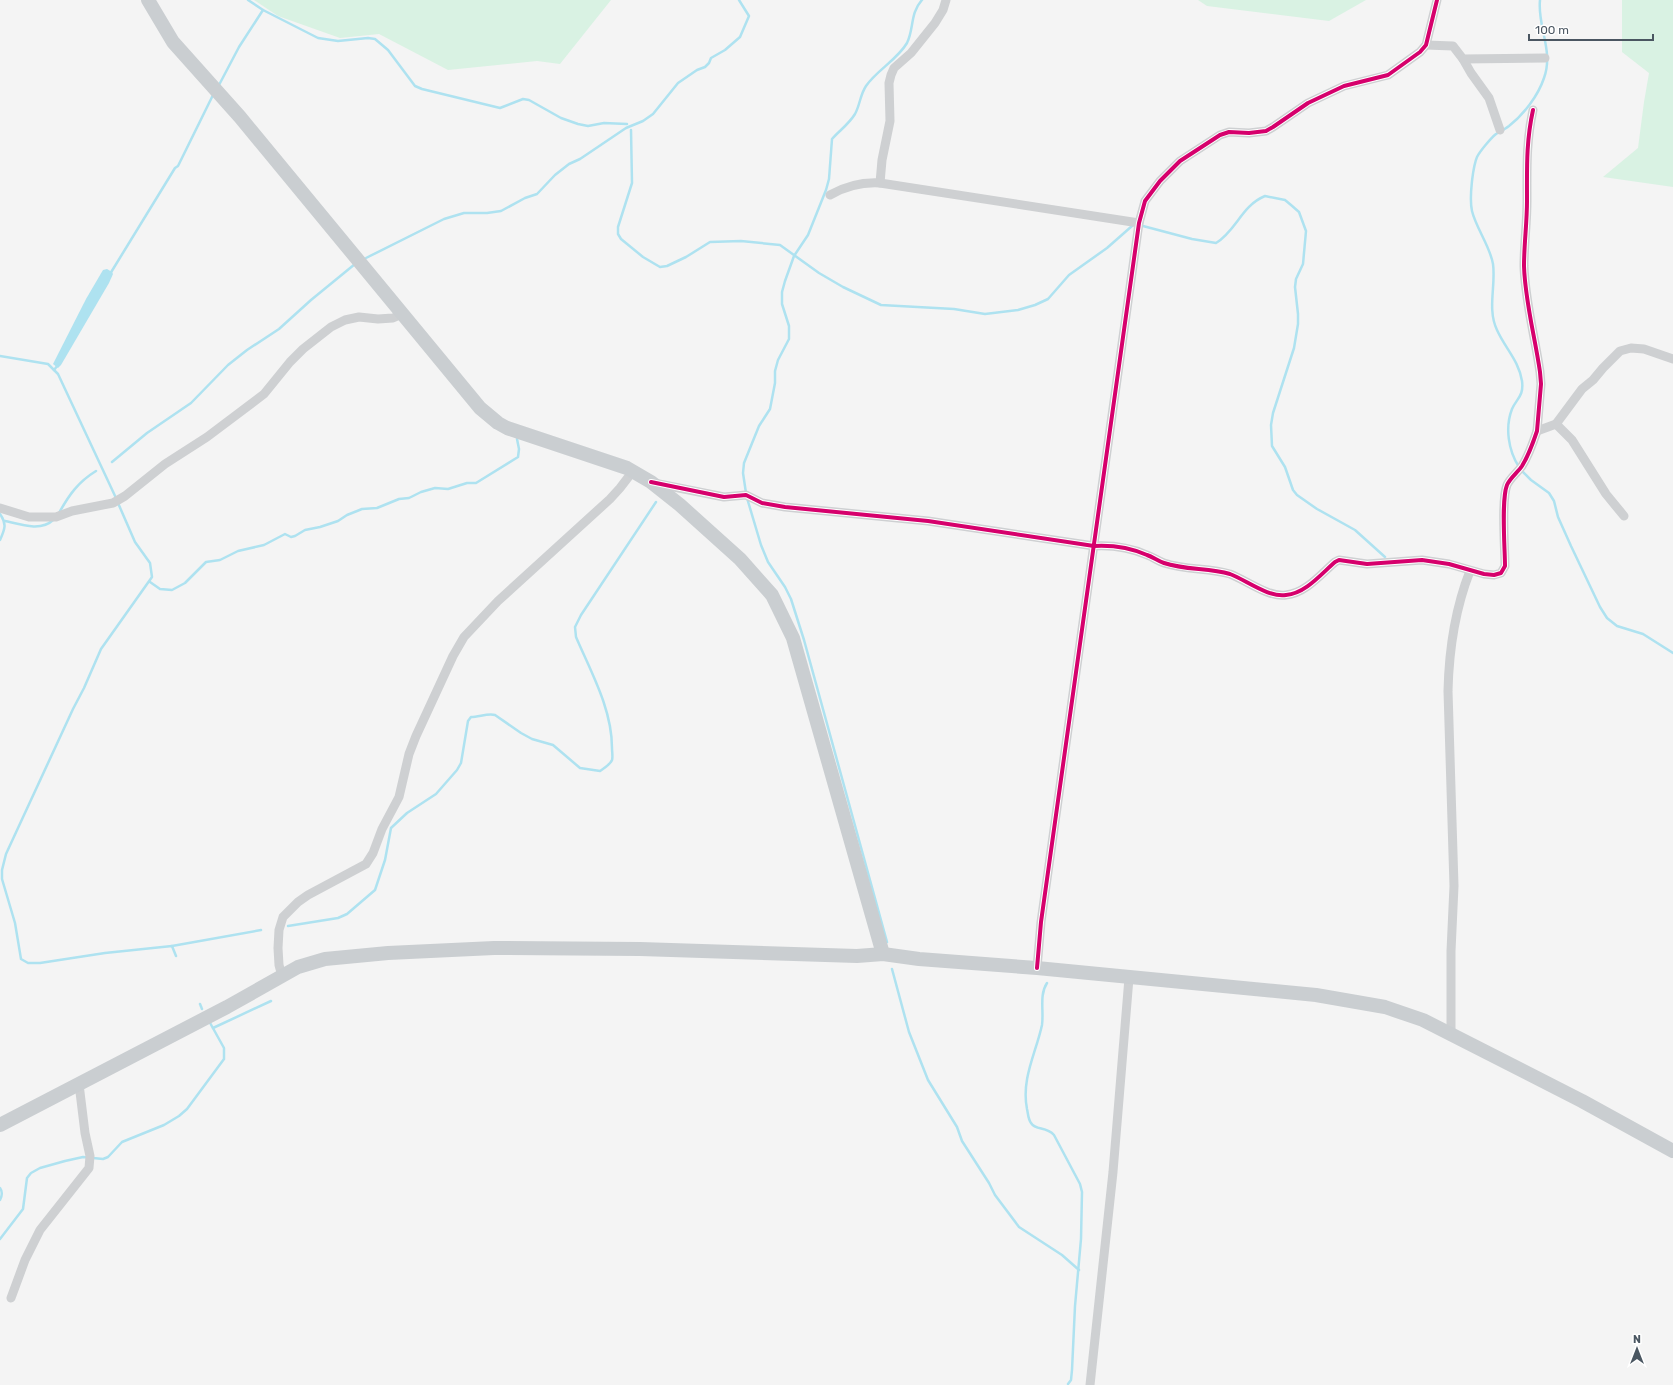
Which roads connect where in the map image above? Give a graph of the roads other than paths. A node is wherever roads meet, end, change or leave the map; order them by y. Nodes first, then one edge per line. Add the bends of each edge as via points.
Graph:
1 (148, 0) edge
2 (946, 0) edge
3 (1437, 0) edge
4 (1426, 45) junction
5 (1545, 58) dead end
6 (1463, 59) junction
7 (1533, 110) dead end
8 (1500, 130) dead end
9 (880, 183) junction
10 (830, 195) dead end
11 (1139, 223) junction
12 (402, 314) junction
13 (1673, 359) edge
14 (1556, 424) junction
15 (1537, 431) junction
16 (633, 471) junction
17 (651, 482) junction
18 (0, 508) edge
19 (1624, 516) dead end
20 (1094, 546) junction
21 (1470, 571) junction
22 (883, 954) junction
23 (1037, 968) junction
24 (282, 976) junction
25 (1129, 978) junction
26 (1451, 1034) junction
27 (79, 1084) junction
28 (0, 1125) edge
29 (1673, 1151) edge
30 (11, 1298) dead end
31 (1090, 1385) edge

1 - 12 main road via 173,42 240,117
2 - 9 street via 935,23 894,68 891,75 890,121
3 - 4 street
4 - 6 street via 1453,46
4 - 11 street via 1388,74 1331,92 1308,103 1266,131 1229,132 1202,146 1180,161 1155,187 1145,201
5 - 6 street
6 - 8 street via 1489,98
7 - 15 street via 1527,139 1524,265 1541,384
9 - 10 street via 855,185
9 - 11 street
11 - 20 street
12 - 16 main road via 480,408 498,423 517,432 575,449
12 - 18 street via 378,319 359,317 331,327 290,362 264,394 113,503 72,511 56,517 28,517
13 - 14 street via 1644,349 1631,348 1620,351 1594,380 1582,389
14 - 15 street
14 - 19 street via 1572,440 1606,494
15 - 21 street via 1505,493 1504,570 1501,574 1494,575
16 - 17 main road
16 - 24 street via 610,499 498,601 464,637 416,736 399,797 366,864 308,895 283,917 278,948
17 - 20 street via 724,497 746,495 769,505 928,521
17 - 22 main road via 690,513 740,559 772,595 786,620
20 - 21 street via 1118,547 1147,555 1163,563 1221,572 1281,596 1293,594 1314,582 1339,560 1367,564 1422,560 1449,564
20 - 23 street
21 - 26 street via 1458,608 1448,667 1454,886
22 - 23 main road
22 - 24 main road via 857,956 640,949 463,948 325,959 306,964
23 - 25 main road
24 - 27 main road
25 - 26 main road via 1259,989 1368,1003 1404,1012
25 - 31 street via 1113,1172
26 - 29 main road
27 - 28 main road
27 - 30 street via 90,1159 86,1172 32,1244

